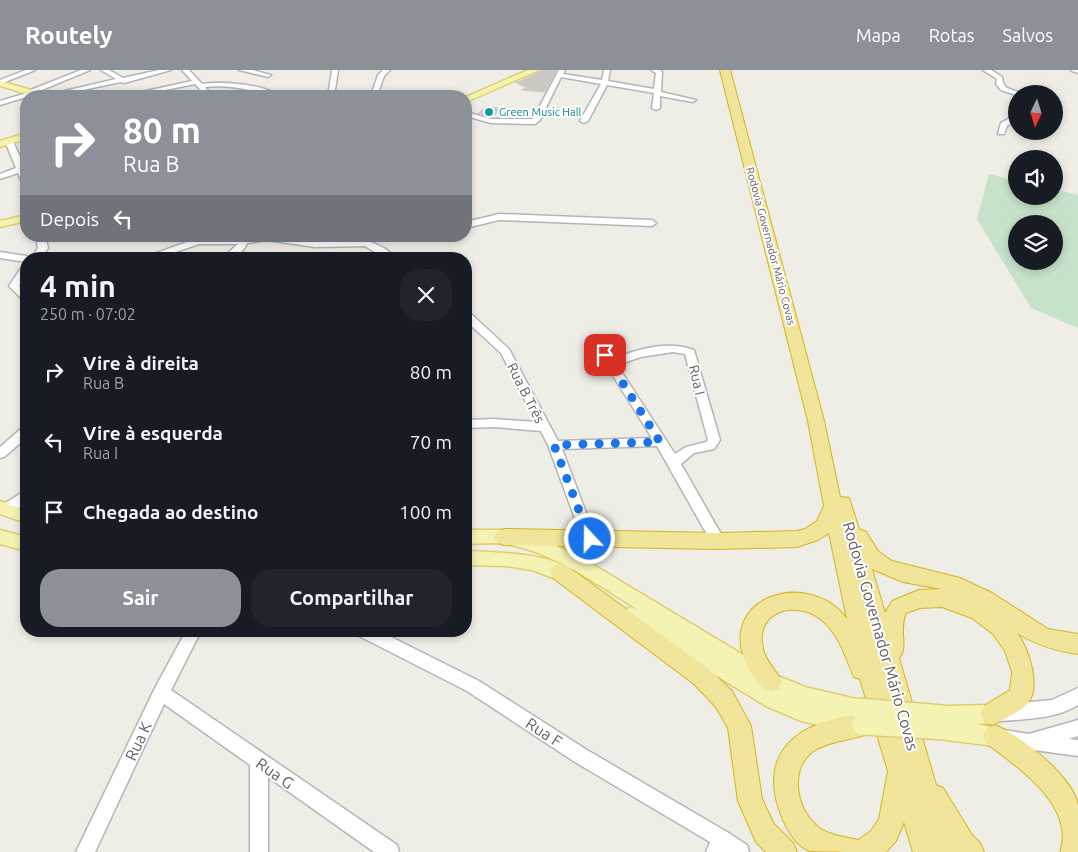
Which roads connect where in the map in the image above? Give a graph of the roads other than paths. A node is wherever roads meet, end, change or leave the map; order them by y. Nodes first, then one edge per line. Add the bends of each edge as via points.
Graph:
1 (32, 70) edge
2 (87, 70) edge
3 (104, 70) edge
4 (168, 70) edge
5 (185, 70) edge
6 (242, 70) edge
7 (335, 70) edge
8 (387, 70) edge
9 (525, 70) edge
10 (535, 70) edge
11 (607, 70) edge
12 (654, 70) edge
13 (725, 70) edge
14 (986, 70) edge
15 (1074, 70) edge
16 (1078, 70) edge
17 (150, 72) edge
18 (561, 72) edge
19 (268, 75) dead end
20 (123, 80) junction
21 (0, 82) edge
22 (605, 82) junction
23 (198, 84) junction
24 (25, 90) edge
25 (46, 90) edge
26 (62, 90) edge
27 (129, 90) edge
28 (165, 90) edge
29 (204, 90) edge
30 (256, 90) edge
31 (332, 90) edge
32 (376, 90) edge
33 (1008, 90) edge
34 (472, 92) edge
35 (657, 92) junction
36 (472, 97) edge
37 (20, 99) edge
38 (693, 100) dead end
39 (0, 104) edge
40 (656, 108) dead end
41 (472, 116) edge
42 (584, 120) dead end
43 (1008, 123) edge
44 (1001, 132) dead end
45 (20, 138) edge
46 (5, 143) edge
47 (20, 162) edge
48 (20, 166) edge
49 (0, 177) edge
50 (20, 213) edge
51 (0, 218) edge
52 (20, 219) edge
53 (0, 224) edge
54 (472, 224) edge
55 (652, 224) dead end
56 (195, 242) edge
57 (243, 242) edge
58 (303, 242) edge
59 (367, 243) joint
60 (166, 252) edge
61 (235, 252) edge
62 (384, 252) edge
63 (0, 255) edge
64 (20, 258) edge
65 (20, 276) edge
66 (20, 292) edge
67 (472, 321) edge
68 (472, 424) edge
69 (544, 427) junction
70 (20, 435) edge
71 (660, 442) junction
72 (554, 445) junction
73 (5, 446) edge
74 (0, 454) edge
75 (675, 464) junction
76 (20, 498) edge
77 (838, 505) junction
78 (3, 508) edge
79 (20, 515) edge
80 (472, 536) edge
81 (0, 537) edge
82 (504, 537) junction
83 (590, 539) junction
84 (718, 541) junction
85 (20, 542) edge
86 (472, 558) edge
87 (560, 572) junction
88 (191, 637) edge
89 (376, 637) edge
90 (1078, 644) edge
91 (895, 681) junction
92 (771, 682) junction
93 (872, 682) junction
94 (161, 693) junction
95 (1078, 696) edge
96 (860, 717) junction
97 (993, 725) junction
98 (1078, 728) edge
99 (1029, 742) junction
100 (1078, 748) edge
101 (259, 762) junction
102 (908, 767) junction
103 (718, 845) edge
104 (85, 852) edge
105 (259, 852) edge
106 (390, 852) edge
107 (740, 852) edge
108 (784, 852) edge
109 (857, 852) edge
110 (926, 852) edge
111 (942, 852) edge
112 (972, 852) edge
113 (1073, 852) edge

1 - 21 street
2 - 25 street
3 - 20 street
4 - 17 street
5 - 23 street
6 - 19 street
7 - 31 street
8 - 32 street via 381,75
9 - 34 main road
10 - 36 main road
11 - 22 street
12 - 35 street via 659,72
13 - 77 highway, Rodovia Governador Mário Covas
14 - 33 street via 1000,78 999,84
15 - 16 street
17 - 20 street
18 - 22 street
18 - 41 street via 532,122 491,121
20 - 26 street
20 - 27 street
21 - 24 main road
22 - 35 street
22 - 42 street
23 - 28 street
23 - 29 street
23 - 30 street via 234,84
35 - 38 street
35 - 40 street
37 - 39 street
43 - 44 street
45 - 46 main road
46 - 47 street
48 - 49 street
50 - 51 main road
52 - 53 main road
54 - 55 street via 499,217
56 - 60 street
57 - 61 street
58 - 59 street
59 - 62 street
63 - 64 street
65 - 66 street via 14,286
67 - 69 street, Rua B Três via 505,351
68 - 69 street
69 - 72 street, Rua B Três
70 - 73 street
71 - 72 street
71 - 75 street, Rua I
71 - 75 street, Rua I via 608,360 646,352 681,349 690,352 714,440 710,446 687,450
72 - 83 street, Rua B Três
73 - 74 street
75 - 84 street, Rua I
76 - 78 street
77 - 84 highway via 824,526 797,540
77 - 90 highway via 875,562 891,570 953,584 986,600 1023,628 1044,638
77 - 91 highway, Rodovia Governador Mário Covas
77 - 93 highway, Rodovia Governador Mário Covas
78 - 79 main road
80 - 82 main road
81 - 85 main road
82 - 83 highway
82 - 92 main road via 536,545 572,560
83 - 84 highway
86 - 87 main road via 513,559
87 - 96 main road via 773,699 801,712
87 - 108 highway via 702,677 724,699 739,726 750,801 765,833
88 - 94 street, Rua K
89 - 103 street, Rua F via 473,686
91 - 97 highway via 892,624 899,607 919,599 943,598 960,603 1000,627 1014,646 1023,672 1020,696
91 - 102 highway, Rodovia Governador Mário Covas
92 - 93 highway via 753,655 751,634 758,616 770,606 788,601 813,605 831,616 847,637 862,670
92 - 96 main road
93 - 102 highway, Rodovia Governador Mário Covas
94 - 101 street, Rua G
94 - 104 street, Rua K
95 - 97 street
96 - 97 main road, bridge
96 - 109 highway via 815,737 795,752 785,774 789,804 808,835 823,844
97 - 99 street
97 - 113 highway via 1044,772 1062,795 1074,823 1077,842
98 - 99 street
99 - 100 street
101 - 105 street
101 - 106 street, Rua G
102 - 109 highway via 892,823 872,848
102 - 110 highway, Rodovia Governador Mário Covas
102 - 111 highway, Rodovia Governador Mário Covas
102 - 112 highway
103 - 107 street, Rua F

